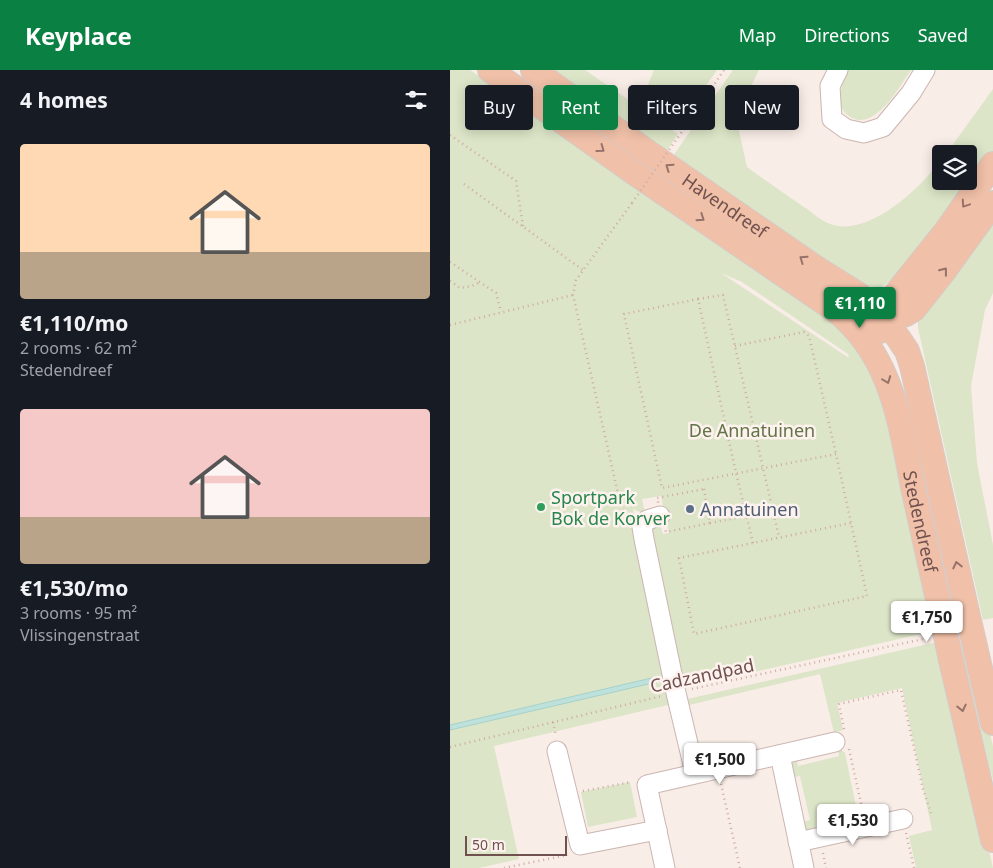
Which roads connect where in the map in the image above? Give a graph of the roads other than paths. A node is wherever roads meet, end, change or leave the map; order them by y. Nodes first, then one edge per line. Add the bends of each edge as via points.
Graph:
1 (490, 70) edge
2 (533, 70) edge
3 (838, 70) edge
4 (925, 70) edge
5 (993, 164) edge
6 (993, 203) edge
7 (904, 283) junction
8 (859, 295) junction
9 (914, 309) junction
10 (839, 313) junction
11 (884, 320) junction
12 (907, 351) junction
13 (873, 352) junction
14 (660, 516) road end
15 (993, 723) edge
16 (843, 740) road end
17 (557, 751) dead end
18 (780, 755) junction
19 (695, 773) junction
20 (903, 820) road end
21 (657, 830) junction
22 (993, 840) edge
23 (798, 842) junction
24 (665, 868) edge
25 (804, 868) edge

1 -> 10 main road, Havendreef
8 -> 2 main road, Havendreef
3 - 4 street via 830,86 832,119 846,129 864,132 883,127
5 -> 7 main road via 948,230
9 -> 6 main road
7 - 8 main road
7 - 11 main road via 891,300
8 - 11 main road, Havendreef
9 - 11 main road
9 - 12 main road
10 - 11 main road via 863,320
10 - 13 main road, Stedendreef via 861,334
11 - 12 main road, Havendreef
11 - 13 main road
15 -> 12 main road, Stedendreef, bridge
13 -> 22 main road, Stedendreef, bridge via 895,402 938,627 951,660
14 - 19 street via 647,520 642,526
16 - 18 street
17 - 21 street via 580,845
18 - 19 street
18 - 23 street
19 - 21 street via 647,784
20 - 23 street
21 - 24 street
23 - 25 street

